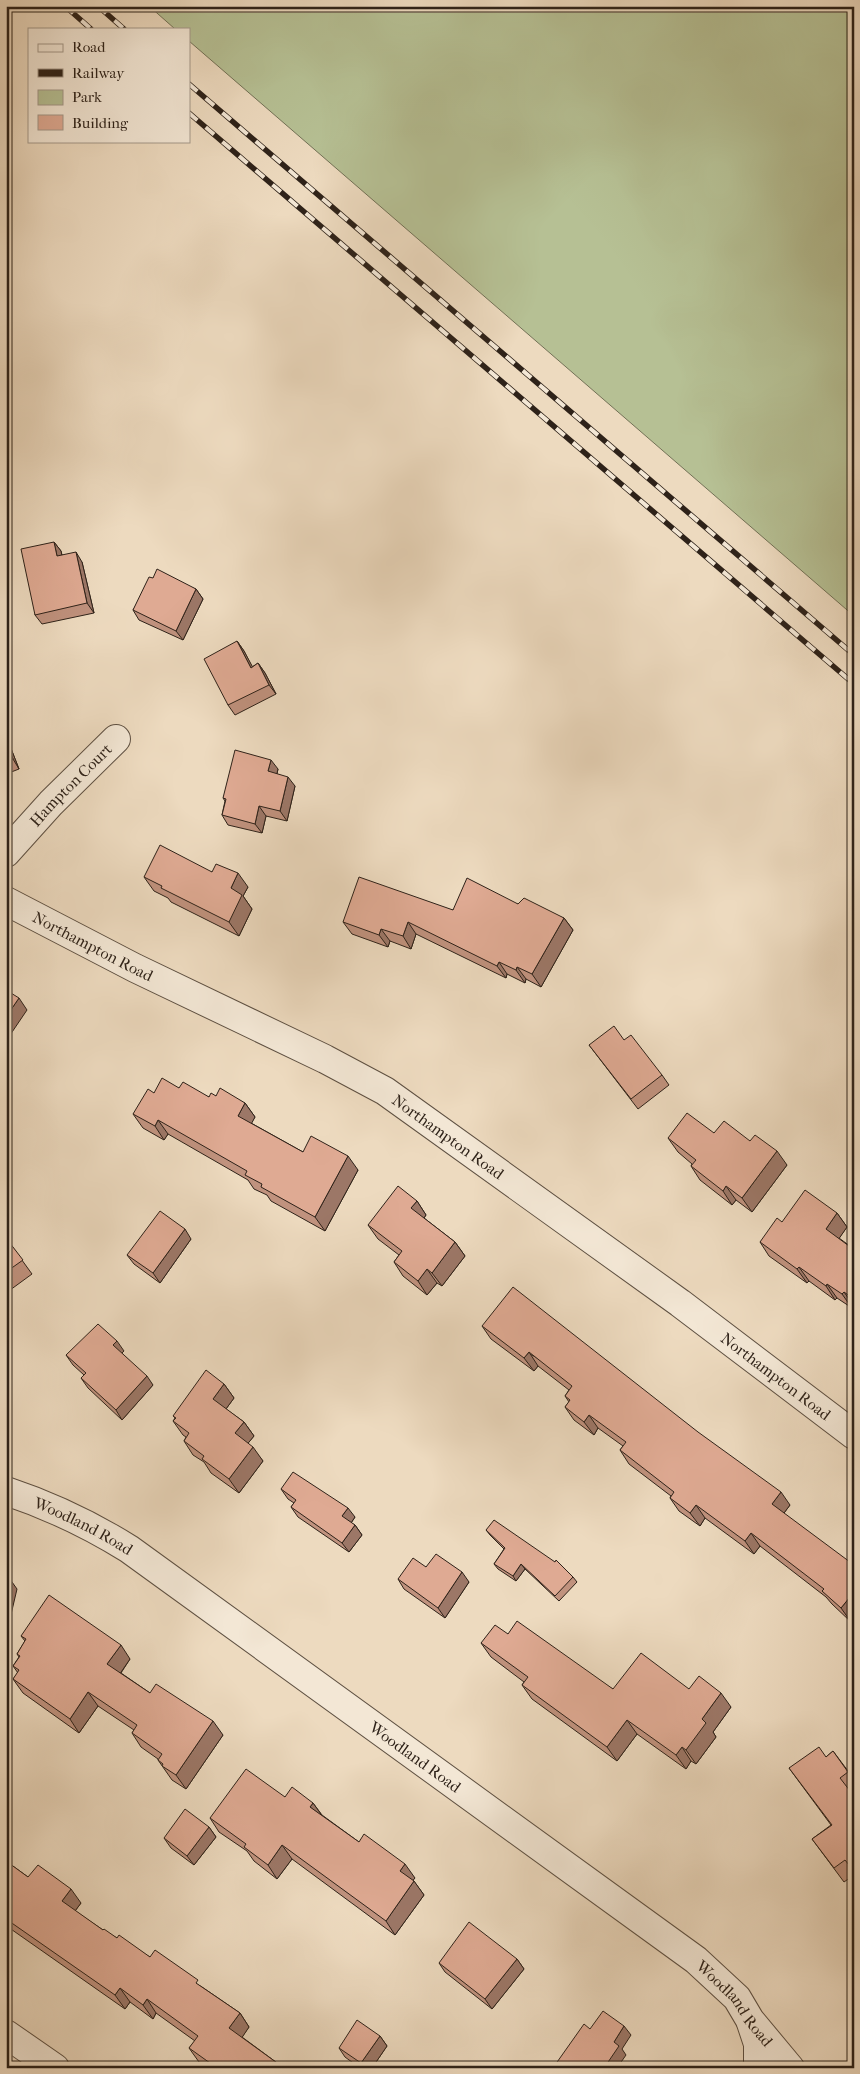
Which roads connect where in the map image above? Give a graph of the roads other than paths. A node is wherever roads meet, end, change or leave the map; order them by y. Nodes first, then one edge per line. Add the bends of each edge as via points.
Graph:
1 (116, 739) dead end
2 (6, 853) edge
3 (6, 901) edge
4 (854, 1435) edge
5 (6, 1491) edge
6 (750, 2020) junction
7 (6, 2034) edge
8 (55, 2068) edge
9 (758, 2068) edge
10 (790, 2068) edge

1 - 2 street, Hampton Court
3 - 4 street, Northampton Road via 135,968 325,1058 385,1091 680,1303
5 - 6 street, Woodland Road via 54,1508 129,1549 696,1960 737,1998
6 - 9 street via 758,2044
6 - 10 street, Woodland Road
7 - 8 street

